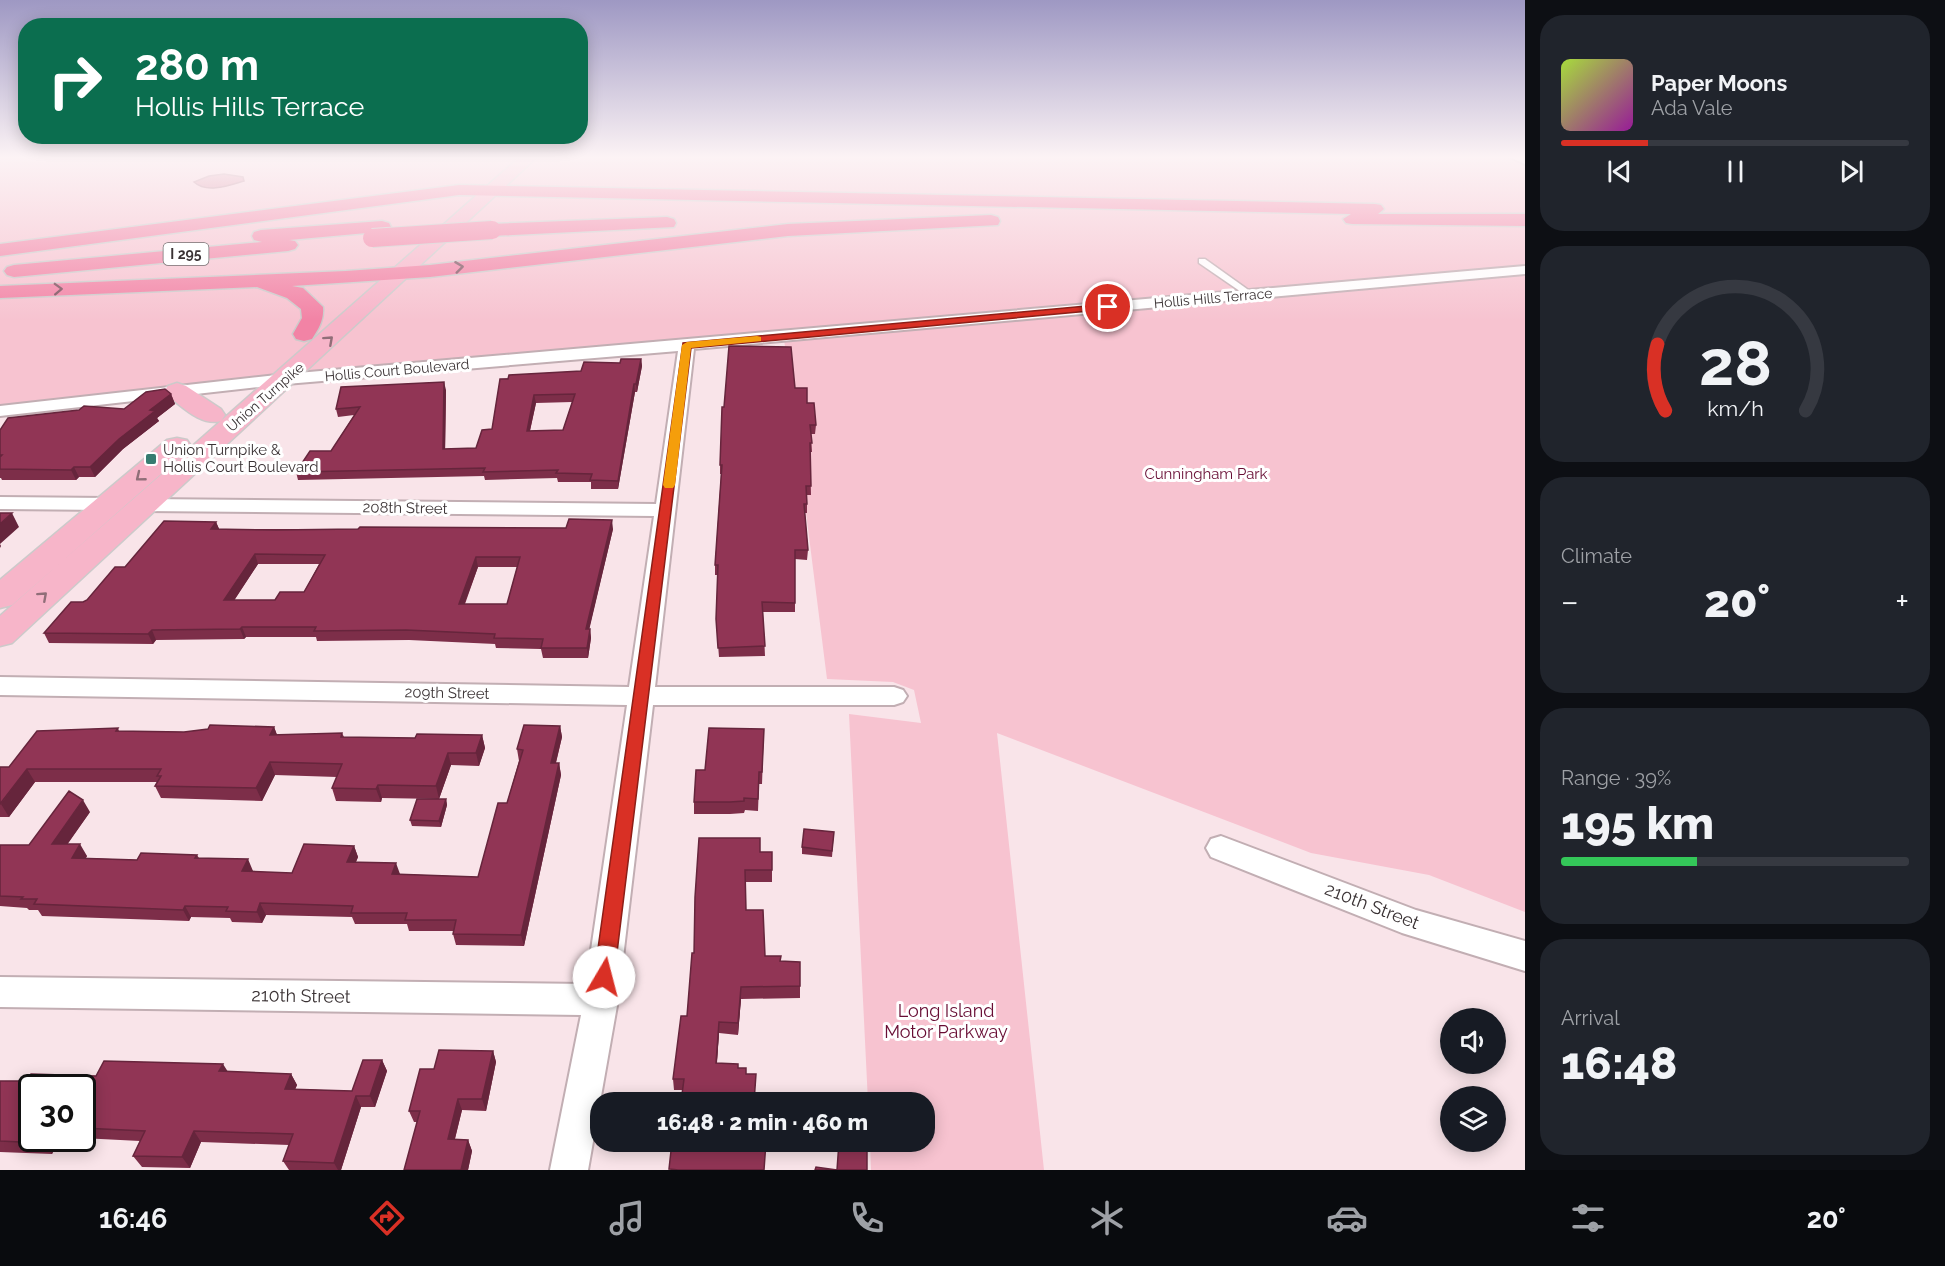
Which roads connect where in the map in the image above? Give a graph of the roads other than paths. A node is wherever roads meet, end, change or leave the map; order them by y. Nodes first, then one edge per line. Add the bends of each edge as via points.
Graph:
1 (287, 212) edge
2 (444, 212) edge
3 (468, 212) edge
4 (842, 212) edge
5 (691, 217) junction
6 (1161, 218) junction
7 (1041, 220) dead end
8 (1525, 220) edge
9 (1005, 221) dead end
10 (377, 233) junction
11 (0, 249) edge
12 (0, 259) edge
13 (1202, 261) dead end
14 (1525, 270) edge
15 (0, 272) edge
16 (401, 273) junction
17 (371, 276) junction
18 (220, 283) junction
19 (0, 292) edge
20 (1250, 294) junction
21 (296, 341) joint
22 (687, 345) junction
23 (279, 370) junction
24 (248, 384) junction
25 (177, 390) junction
26 (0, 411) edge
27 (212, 415) junction
28 (0, 503) edge
29 (106, 504) junction
30 (145, 505) junction
31 (666, 510) junction
32 (0, 598) edge
33 (0, 635) edge
34 (0, 686) edge
35 (642, 696) junction
36 (894, 696) dead end
37 (1221, 848) dead end
38 (1525, 956) edge
39 (0, 992) edge
40 (601, 1000) junction
41 (569, 1170) edge

1 - 11 highway
2 - 17 main road
3 - 16 main road, Union Turnpike
4 - 5 highway, I 295
5 - 6 highway, I 295
5 - 10 highway, I 295, bridge
6 - 7 highway
6 - 8 highway, I 295
16 -> 9 highway via 796,229
10 - 12 highway, I 295 via 174,242
10 - 15 highway, I 295
13 - 20 lane
14 - 20 street, Hollis Hills Terrace
16 - 17 highway
23 -> 16 main road, Union Turnpike
17 - 18 highway
17 - 21 main road
19 -> 18 highway
18 - 21 highway via 272,286 302,297 314,312 310,325
20 - 22 street, Hollis Hills Terrace
22 - 23 street, Hollis Court Boulevard
22 - 31 street
23 - 24 main road, Union Turnpike
23 - 30 main road, Union Turnpike
24 - 25 street
24 - 27 main road, Union Turnpike
25 - 26 street
25 - 27 main road
27 -> 29 main road, Union Turnpike
28 - 29 street
29 - 32 main road, Union Turnpike
30 - 31 street, 208th Street
33 -> 30 main road, Union Turnpike
31 - 35 street
34 - 35 street, 209th Street
35 - 36 street, 209th Street
35 - 40 street
37 - 38 street, 210th Street via 1413,924
39 - 40 street, 210th Street
40 - 41 street

